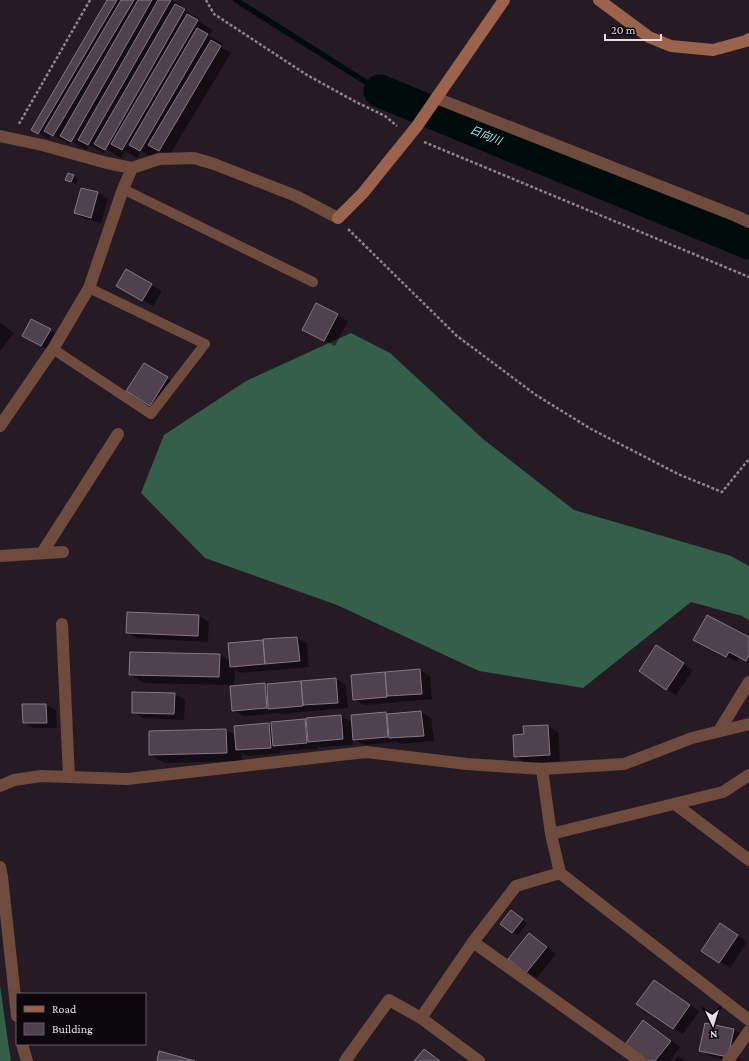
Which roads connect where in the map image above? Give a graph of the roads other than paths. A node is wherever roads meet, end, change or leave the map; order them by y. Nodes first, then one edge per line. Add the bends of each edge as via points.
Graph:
1 (504, 0) edge
2 (599, 0) edge
3 (749, 39) edge
4 (436, 98) junction
5 (5, 137) edge
6 (132, 168) junction
7 (123, 189) junction
8 (749, 222) edge
9 (313, 282) dead end
10 (89, 288) junction
11 (53, 350) junction
12 (0, 426) edge
13 (118, 434) dead end
14 (63, 552) dead end
15 (42, 553) junction
16 (0, 556) edge
17 (62, 624) dead end
18 (749, 682) edge
19 (749, 724) edge
20 (719, 731) junction
21 (542, 769) junction
22 (749, 775) edge
23 (69, 777) junction
24 (0, 786) edge
25 (675, 804) junction
26 (551, 834) junction
27 (749, 860) edge
28 (0, 868) edge
29 (560, 873) junction
30 (473, 942) junction
31 (16, 1007) edge
32 (421, 1018) junction
33 (749, 1020) edge
34 (749, 1031) edge
35 (22, 1045) edge
36 (27, 1061) edge
37 (345, 1061) edge
38 (479, 1061) edge
39 (640, 1061) edge
40 (728, 1061) edge

1 - 4 street
2 - 3 street via 649,37 672,46 713,50
4 - 6 street via 363,193 338,218 296,196 194,158 159,159
4 - 8 street
5 - 6 street
6 - 7 street
7 - 9 lane
7 - 10 street
10 - 11 street
10 - 11 lane via 205,344 151,414
11 - 12 street
13 - 15 street
14 - 15 street
15 - 16 street
17 - 23 street
18 - 20 street
19 - 20 street
20 - 21 street via 692,738 624,764
21 - 23 street via 467,764 366,752 127,779
21 - 26 street
22 - 25 street via 723,792
23 - 24 street via 41,776 14,780
25 - 26 street
25 - 27 street
26 - 29 street
28 - 31 street
29 - 30 street via 516,886
29 - 33 street
30 - 32 street
30 - 39 street
32 - 37 street via 389,1000
32 - 38 street
34 - 40 street
35 - 36 street

